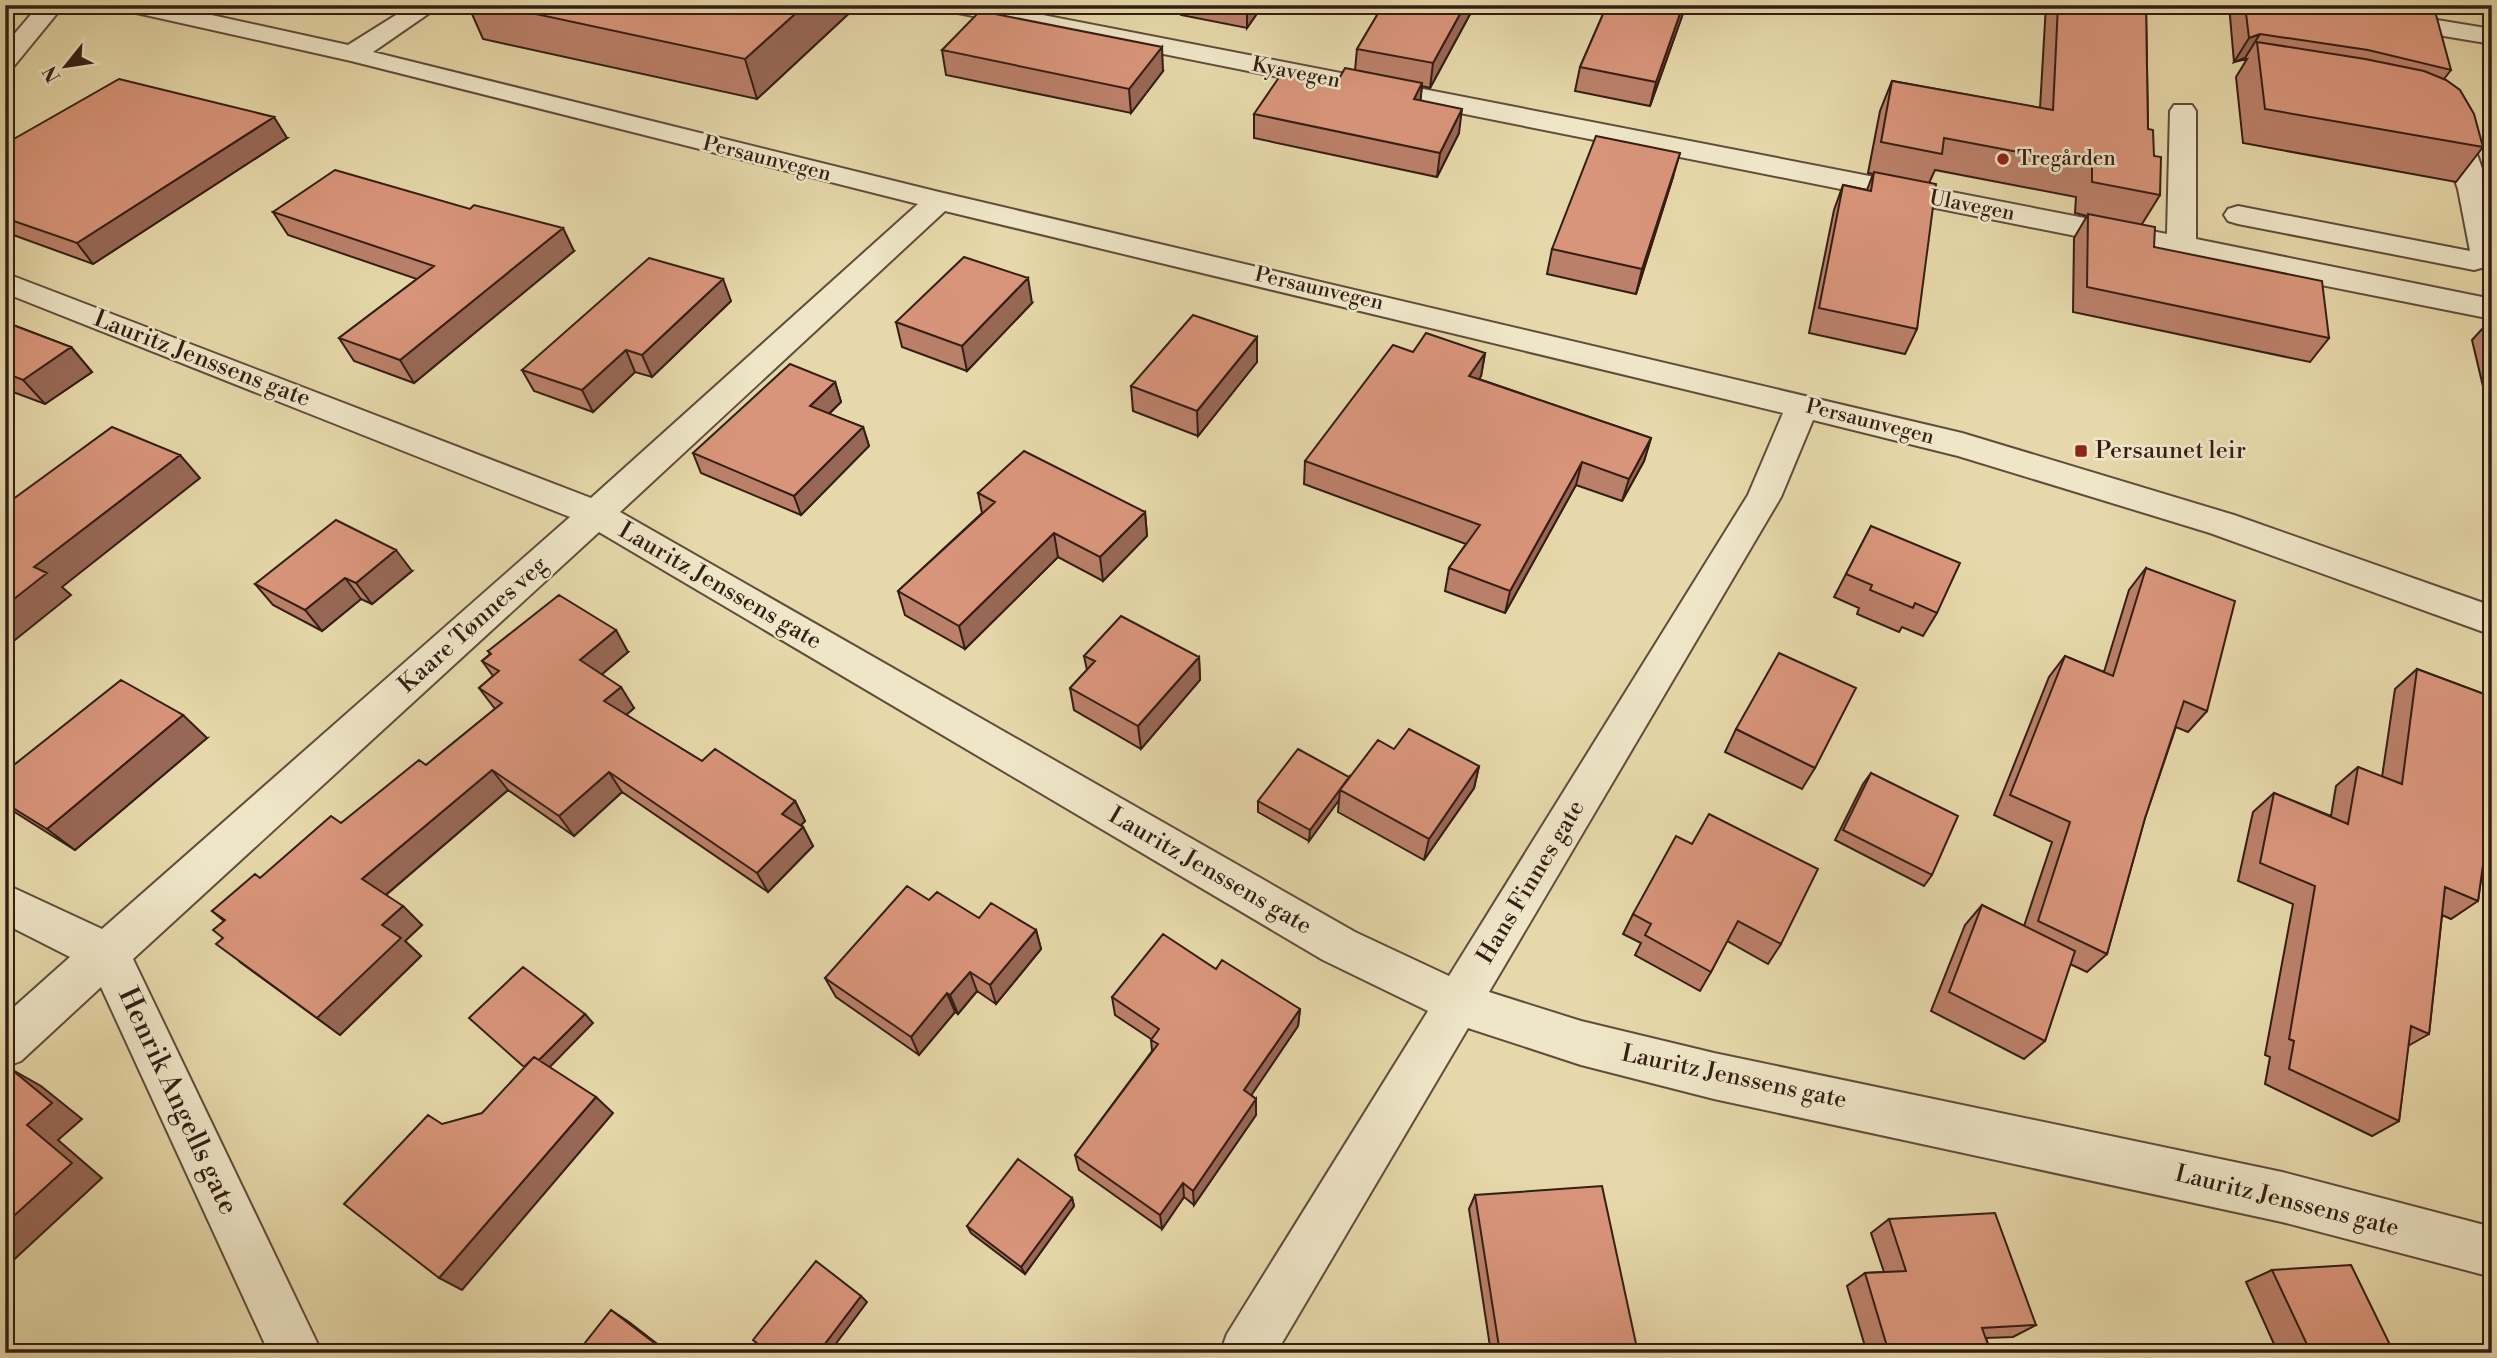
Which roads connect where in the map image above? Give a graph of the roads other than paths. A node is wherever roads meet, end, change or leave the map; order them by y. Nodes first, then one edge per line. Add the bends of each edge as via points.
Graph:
1 (52, 5) edge
2 (132, 5) edge
3 (429, 5) edge
4 (953, 5) edge
5 (2300, 5) edge
6 (2492, 37) edge
7 (352, 54) junction
8 (5, 61) edge
9 (2427, 103) edge
10 (2183, 111) dead end
11 (1763, 164) joint
12 (939, 201) junction
13 (2238, 215) dead end
14 (2314, 229) junction
15 (2181, 247) junction
16 (2325, 274) junction
17 (5, 282) edge
18 (2492, 309) edge
19 (1802, 405) junction
20 (596, 514) junction
21 (2492, 621) edge
22 (5, 903) edge
23 (108, 954) junction
24 (1458, 1003) junction
25 (5, 1045) edge
26 (2492, 1252) edge
27 (296, 1353) edge
28 (1246, 1353) edge

1 - 8 street
2 - 7 street, Persaunvegen
3 - 7 street
4 - 11 street, Kyavegen
5 - 6 street
7 - 12 street, Persaunvegen
9 - 14 street via 2451,125 2463,154 2484,258 2474,261
10 - 15 street
11 - 15 street, Ulavegen
12 - 19 street, Persaunvegen
12 - 20 street, Kaare Tønnes veg
13 - 14 street
14 - 16 street
15 - 16 street, Ulavegen
16 - 18 street, Ulavegen
17 - 20 street, Lauritz Jenssens gate
19 - 21 street, Persaunvegen via 2110,488
19 - 24 street, Hans Finnes gate via 1764,497
20 - 23 street, Kaare Tønnes veg
20 - 24 street, Lauritz Jenssens gate via 1339,946
22 - 23 street
23 - 25 street, Kaare Tønnes veg
23 - 27 street, Henrik Angells gate
24 - 26 street, Lauritz Jenssens gate via 1581,1043 1714,1076 2283,1197
24 - 28 street, Hans Finnes gate

